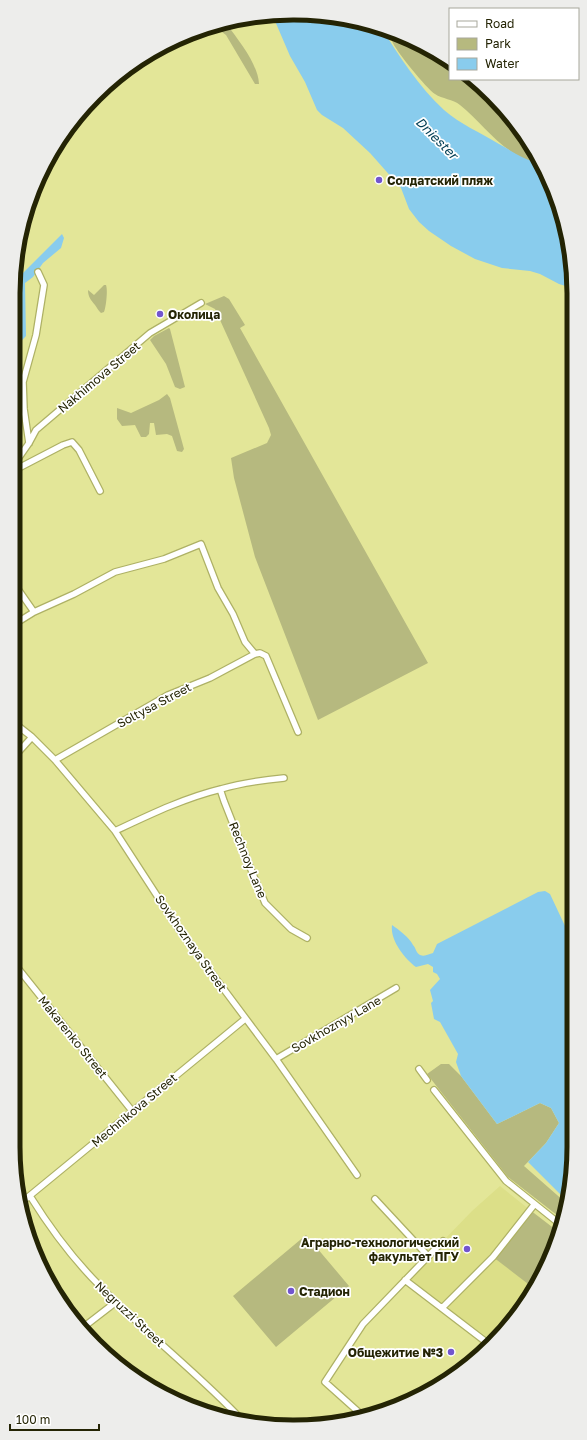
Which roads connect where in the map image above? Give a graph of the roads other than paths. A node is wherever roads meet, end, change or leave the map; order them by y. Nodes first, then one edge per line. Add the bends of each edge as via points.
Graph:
1 (38, 272) dead end
2 (201, 303) dead end
3 (29, 443) junction
4 (20, 456) edge
5 (20, 467) edge
6 (100, 491) dead end
7 (20, 592) edge
8 (34, 612) junction
9 (20, 621) edge
10 (255, 654) junction
11 (20, 728) edge
12 (298, 732) dead end
13 (32, 738) junction
14 (20, 751) edge
15 (55, 760) junction
16 (284, 778) dead end
17 (220, 789) junction
18 (115, 831) junction
19 (307, 938) dead end
20 (20, 971) edge
21 (396, 988) dead end
22 (245, 1018) junction
23 (276, 1059) junction
24 (419, 1069) dead end
25 (426, 1080) dead end
26 (434, 1090) dead end
27 (133, 1112) junction
28 (357, 1175) dead end
29 (30, 1196) junction
30 (375, 1199) dead end
31 (25, 1200) edge
32 (534, 1205) junction
33 (556, 1222) edge
34 (443, 1241) dead end
35 (428, 1256) junction
36 (405, 1280) junction
37 (116, 1302) junction
38 (442, 1308) junction
39 (86, 1325) edge
40 (486, 1341) edge
41 (359, 1412) edge
42 (235, 1414) edge

1 - 3 street via 44,285 36,335 23,382
2 - 3 street, Nakhimova Street via 150,333 36,430
3 - 4 street, Nakhimova Street
5 - 6 street via 72,442 79,450
7 - 8 street
8 - 9 street
8 - 10 street via 115,572 164,559 201,544 218,588 245,642
10 - 12 street via 266,656
10 - 15 street, Soltysa Street via 210,678 168,695
11 - 13 street, Sovkhoznaya Street
13 - 14 street
13 - 15 street, Sovkhoznaya Street
15 - 18 street, Sovkhoznaya Street
16 - 17 street
17 - 18 street via 164,808
17 - 19 street, Rechnoy Lane via 265,903 291,929
18 - 22 street, Sovkhoznaya Street via 178,928
20 - 27 street, Makarenko Street
21 - 23 street, Sovkhoznyy Lane
22 - 23 street, Sovkhoznaya Street
22 - 27 street, Mechnikova Street
23 - 28 street, Sovkhoznaya Street
24 - 25 street
26 - 32 street via 506,1181
27 - 29 street, Mechnikova Street
29 - 31 street, Mechnikova Street
29 - 37 street, Negruzzi Street via 48,1226 65,1247
30 - 35 street
32 - 33 street
32 - 38 street via 493,1256
34 - 35 street
35 - 36 street
36 - 38 street
36 - 41 street via 363,1324 325,1382
37 - 39 street
37 - 42 street, Negruzzi Street
38 - 40 street

